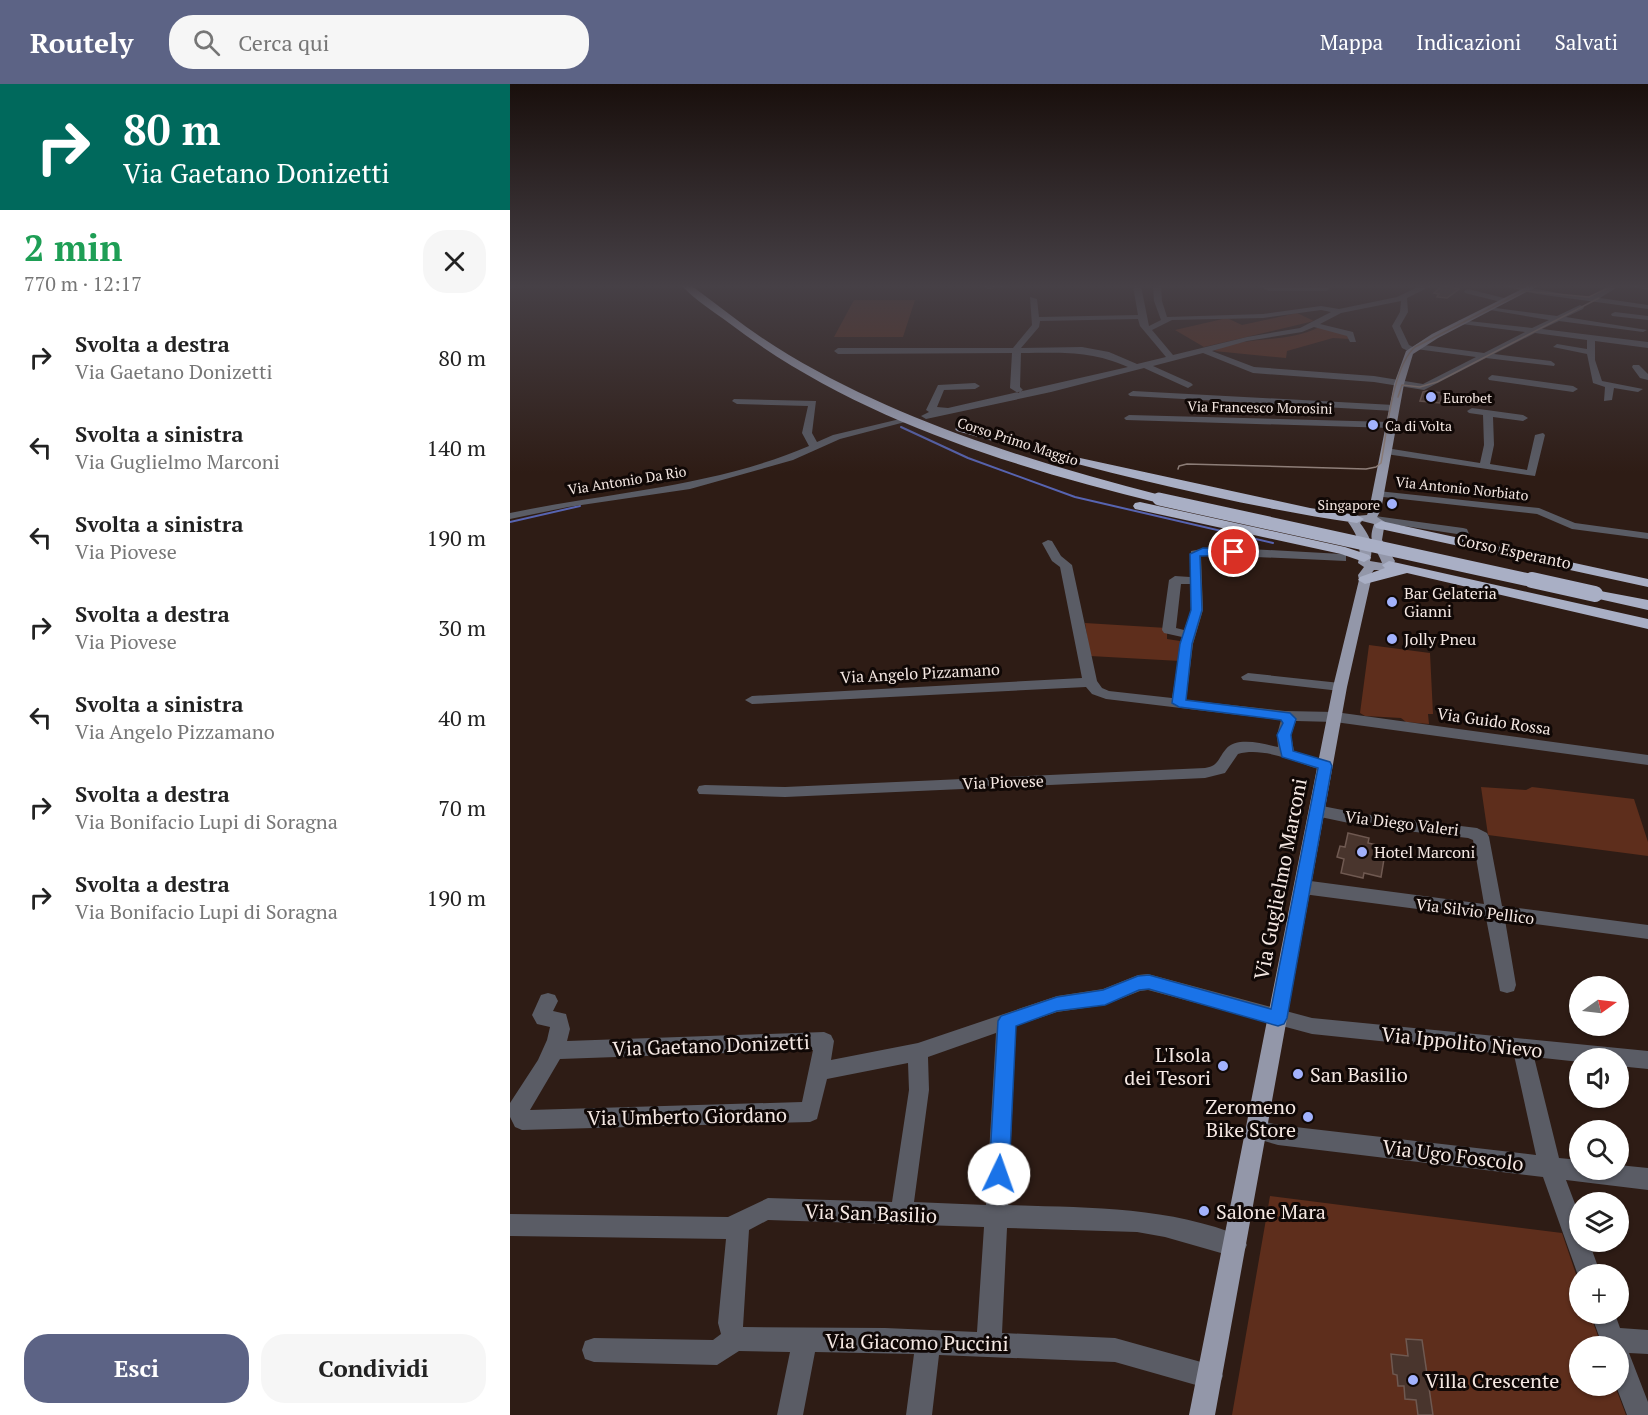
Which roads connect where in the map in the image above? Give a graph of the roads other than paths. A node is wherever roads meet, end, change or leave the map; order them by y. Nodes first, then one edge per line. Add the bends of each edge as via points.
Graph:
1 (772, 348) edge
2 (784, 348) edge
3 (1163, 348) edge
4 (1211, 348) edge
5 (1412, 348) edge
6 (1502, 348) edge
7 (1565, 348) edge
8 (1591, 348) edge
9 (1415, 349) junction
10 (1016, 350) junction
11 (1203, 350) junction
12 (838, 351) dead end
13 (1591, 352) junction
14 (1488, 356) junction
15 (1171, 358) junction
16 (1551, 364) dead end
17 (1140, 366) junction
18 (1636, 367) dead end
19 (1648, 377) edge
20 (1492, 378) junction
21 (1399, 384) junction
22 (1066, 385) junction
23 (1188, 385) dead end
24 (1610, 385) junction
25 (975, 386) dead end
26 (1573, 389) dead end
27 (1638, 389) dead end
28 (1018, 390) junction
29 (1490, 390) dead end
30 (1132, 394) dead end
31 (1607, 399) dead end
32 (737, 401) dead end
33 (876, 403) junction
34 (1394, 408) junction
35 (1472, 411) dead end
36 (1488, 413) junction
37 (926, 416) dead end
38 (1129, 418) dead end
39 (1523, 418) dead end
40 (900, 422) dead end
41 (1391, 425) junction
42 (1540, 435) dead end
43 (814, 446) junction
44 (1386, 451) junction
45 (1485, 466) junction
46 (1378, 494) junction
47 (510, 516) edge
48 (1357, 519) junction
49 (1376, 521) junction
50 (1463, 534) dead end
51 (1648, 536) edge
52 (1372, 542) joint
53 (1048, 543) dead end
54 (1342, 558) dead end
55 (1389, 565) junction
56 (1366, 568) junction
57 (1407, 569) junction
58 (1195, 581) junction
59 (1648, 583) edge
60 (1595, 590) junction
61 (1648, 598) edge
62 (1648, 605) edge
63 (1648, 624) edge
64 (1188, 635) junction
65 (1248, 677) dead end
66 (1090, 682) junction
67 (1340, 687) junction
68 (752, 700) dead end
69 (1179, 703) junction
70 (1285, 716) junction
71 (1335, 717) junction
72 (1287, 754) junction
73 (1648, 760) edge
74 (1325, 766) junction
75 (705, 790) dead end
76 (1317, 811) junction
77 (1303, 887) junction
78 (1494, 914) junction
79 (1648, 932) edge
80 (1507, 985) dead end
81 (548, 1000) dead end
82 (1278, 1018) junction
83 (1007, 1021) junction
84 (1522, 1048) junction
85 (554, 1050) junction
86 (918, 1052) junction
87 (1648, 1060) edge
88 (819, 1071) junction
89 (1258, 1130) junction
90 (1550, 1167) junction
91 (1648, 1179) edge
92 (901, 1214) junction
93 (997, 1218) junction
94 (510, 1225) edge
95 (737, 1226) junction
96 (1235, 1245) junction
97 (1585, 1264) edge
98 (735, 1339) junction
99 (806, 1340) junction
100 (928, 1341) junction
101 (1648, 1341) edge
102 (989, 1343) junction
103 (1629, 1345) edge
104 (594, 1350) dead end
105 (1210, 1376) junction
106 (1629, 1386) edge
107 (790, 1415) edge
108 (919, 1415) edge
109 (1202, 1415) edge
110 (1640, 1415) edge

1 - 33 highway, Corso Primo Maggio
2 - 33 highway, Corso Primo Maggio
3 - 15 street
4 - 11 street
5 - 9 street
6 - 14 street
7 - 13 street
8 - 13 street
9 - 14 street
9 - 21 main road via 1407,357
10 - 12 street
10 - 17 street via 1097,352
10 - 28 street
11 - 15 street
11 - 21 street via 1253,370
13 - 24 street via 1598,383
14 - 16 street
14 - 20 street via 1495,360
14 - 21 street via 1424,387
15 - 17 street
17 - 22 street
17 - 23 street
18 - 19 street
20 - 26 street
20 - 29 street
21 - 34 main road
22 - 28 street
22 - 37 street
24 - 27 street
24 - 31 street
25 - 28 street via 941,387 931,410 1002,397
30 - 34 street
32 - 43 street via 813,403 807,433
33 - 48 highway via 1078,461
33 - 52 highway, Corso Primo Maggio, bridge via 965,442 1159,499
33 - 56 highway via 900,420 962,448 1051,482 1345,551
34 - 41 main road
35 - 36 street
36 - 39 street
36 - 45 street
38 - 41 street, Via Francesco Morosini
40 - 43 street, Via Antonio Da Rio
41 - 44 main road
42 - 45 street via 1531,474
43 - 47 street, Via Antonio Da Rio via 779,462 690,486
44 - 45 street
44 - 46 main road
46 - 49 main road
46 - 51 street, Via Antonio Norbiato via 1539,511 1572,526
48 - 49 main road
48 - 56 main road via 1354,522 1364,536 1367,551
49 - 50 street
49 - 55 main road via 1379,551
49 - 59 highway
52 - 60 highway, Corso Esperanto, bridge
53 - 66 street via 1066,566
54 - 58 street via 1203,551 1195,554
55 - 56 main road
55 - 57 highway
56 - 57 highway via 1384,573
56 - 67 main road, Via Guglielmo Marconi
57 - 63 highway
58 - 64 street via 1197,610
58 - 64 street via 1175,580 1169,630
60 - 61 highway, Corso Esperanto
60 - 62 highway, Corso Esperanto
64 - 69 street
65 - 67 street
66 - 68 street, Via Angelo Pizzamano
66 - 69 street via 1106,695
67 - 71 main road, Via Guglielmo Marconi
69 - 70 street
70 - 71 street
70 - 72 street via 1289,719 1284,735
71 - 73 street, Via Guido Rossa
71 - 74 main road, Via Guglielmo Marconi
72 - 74 street, Via Piovese
72 - 75 street, Via Piovese via 1234,748 1225,766 1205,773 785,792
74 - 76 main road, Via Guglielmo Marconi
76 - 77 main road, Via Guglielmo Marconi
76 - 78 street, Via Diego Valeri via 1477,833 1481,837
77 - 78 street, Via Silvio Pellico
77 - 82 main road, Via Guglielmo Marconi
78 - 79 street, Via Silvio Pellico
78 - 80 street
81 - 85 street via 542,1015 561,1024
82 - 83 street, Via Gaetano Donizetti via 1149,982 1105,997 1057,1004
82 - 84 street, Via Ippolito Nievo via 1312,1026
82 - 89 main road, Via Guglielmo Marconi
83 - 86 street, Via Gaetano Donizetti
83 - 93 street
84 - 87 street, Via Ippolito Nievo
84 - 90 street
85 - 88 street, Via Gaetano Donizetti via 824,1041
85 - 88 street, Via Umberto Giordano via 520,1115 810,1113
86 - 88 street, Via Gaetano Donizetti
86 - 92 street via 919,1090
89 - 90 street, Via Ugo Foscolo
89 - 96 main road, Via Guglielmo Marconi
90 - 91 street, Via Ugo Foscolo
90 - 97 street
92 - 93 street, Via San Basilio
92 - 95 street, Via San Basilio via 768,1209 755,1212
93 - 96 street, Via San Basilio via 1137,1221
93 - 102 street
94 - 95 street, Via San Basilio
95 - 98 street via 730,1323
96 - 105 main road, Via Guglielmo Marconi
98 - 99 street, Via Giacomo Puccini
98 - 104 street via 717,1353
99 - 100 street, Via Giacomo Puccini
99 - 107 street
100 - 102 street, Via Giacomo Puccini
100 - 108 street
101 - 103 street
102 - 105 street, Via Giacomo Puccini via 1115,1350
105 - 109 main road, Via Guglielmo Marconi
106 - 110 street

